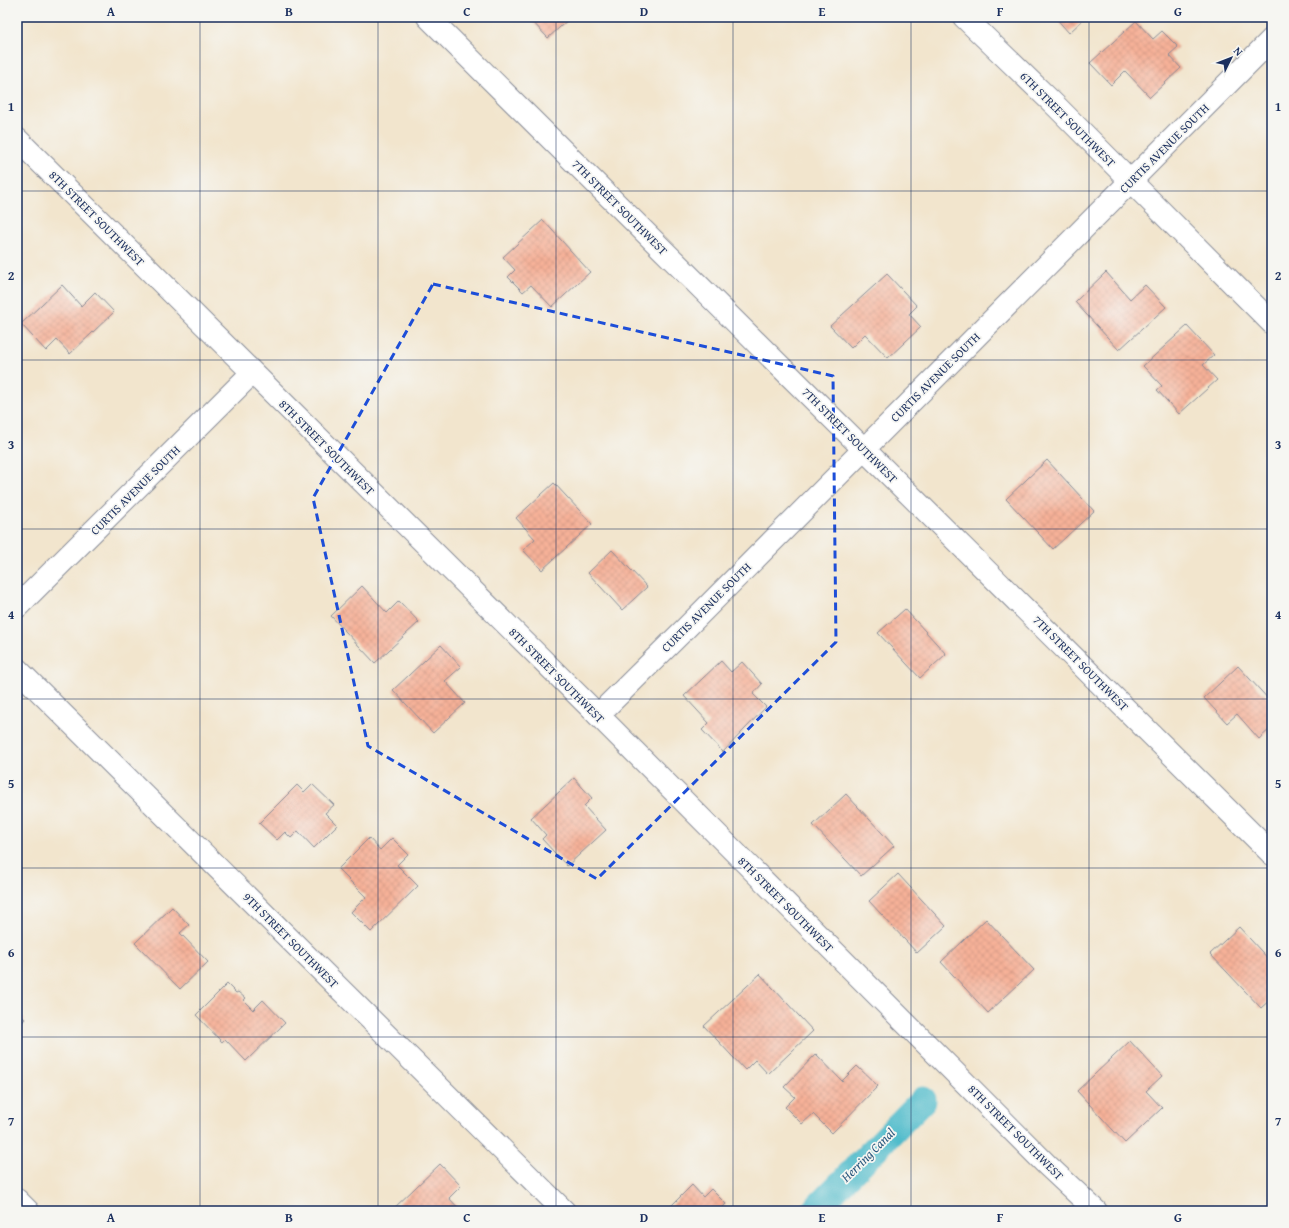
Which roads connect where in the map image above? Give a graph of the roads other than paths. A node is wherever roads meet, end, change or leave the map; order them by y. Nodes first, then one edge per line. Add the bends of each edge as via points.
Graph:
1 (428, 17) edge
2 (964, 17) edge
3 (1272, 39) edge
4 (17, 139) edge
5 (1130, 182) junction
6 (1272, 324) edge
7 (252, 373) junction
8 (863, 449) junction
9 (17, 607) edge
10 (17, 669) edge
11 (598, 715) junction
12 (1272, 854) edge
13 (17, 1200) edge
14 (28, 1211) edge
15 (564, 1211) edge
16 (1096, 1211) edge

1 - 8 street, 7TH STREET SOUTHWEST
2 - 5 street, 6TH STREET SOUTHWEST
3 - 5 street, CURTIS AVENUE SOUTH
4 - 7 street, 8TH STREET SOUTHWEST
5 - 6 street, 6TH STREET SOUTHWEST
5 - 8 street, CURTIS AVENUE SOUTH
7 - 9 street, CURTIS AVENUE SOUTH
7 - 11 street, 8TH STREET SOUTHWEST
8 - 11 street, CURTIS AVENUE SOUTH
8 - 12 street, 7TH STREET SOUTHWEST via 958,540
10 - 15 street, 9TH STREET SOUTHWEST
11 - 16 street, 8TH STREET SOUTHWEST
13 - 14 street

